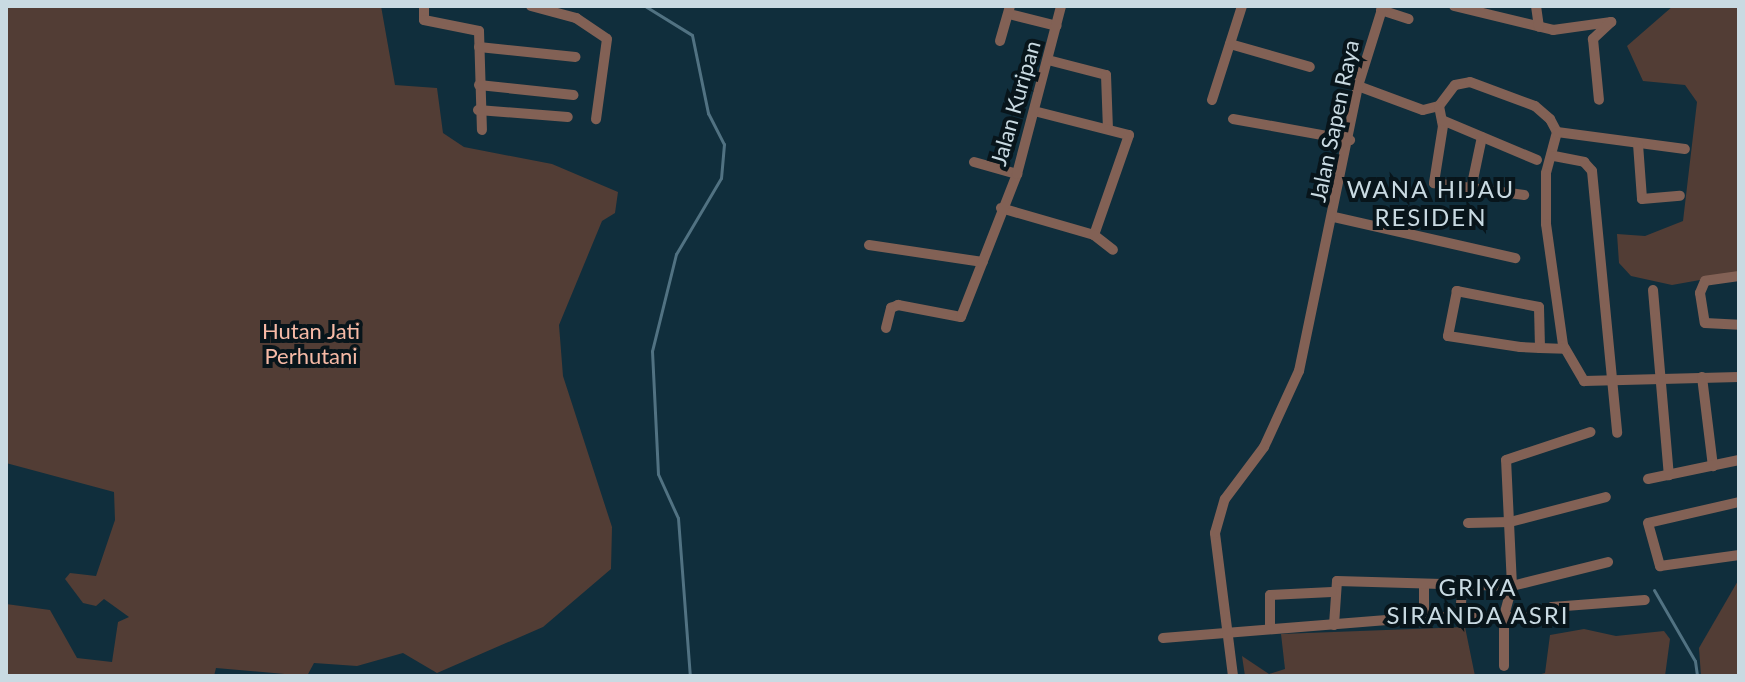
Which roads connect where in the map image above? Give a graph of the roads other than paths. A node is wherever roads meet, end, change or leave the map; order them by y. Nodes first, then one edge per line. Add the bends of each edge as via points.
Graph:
1 (424, 6) edge
2 (531, 6) edge
3 (1061, 6) edge
4 (1242, 6) edge
5 (1454, 6) edge
6 (1536, 6) edge
7 (1382, 8) edge
8 (1009, 10) edge
9 (1409, 19) dead end
10 (1057, 26) junction
11 (1539, 27) junction
12 (1000, 41) dead end
13 (1230, 44) junction
14 (479, 47) junction
15 (575, 57) dead end
16 (1048, 60) junction
17 (1310, 67) dead end
18 (479, 85) junction
19 (1358, 86) junction
20 (573, 95) dead end
21 (1212, 100) dead end
22 (1599, 100) dead end
23 (1439, 106) junction
24 (478, 110) junction
25 (1034, 111) junction
26 (568, 117) dead end
27 (596, 119) dead end
28 (1233, 119) dead end
29 (1442, 120) junction
30 (1108, 129) junction
31 (482, 130) dead end
32 (1557, 132) junction
33 (1482, 137) junction
34 (1350, 140) junction
35 (1638, 144) junction
36 (1685, 149) dead end
37 (1554, 156) junction
38 (1537, 160) dead end
39 (974, 162) dead end
40 (1017, 174) junction
41 (1471, 189) junction
42 (1524, 195) dead end
43 (1680, 196) dead end
44 (1001, 208) junction
45 (1334, 217) junction
46 (1094, 235) junction
47 (869, 245) dead end
48 (1113, 250) dead end
49 (1515, 258) dead end
50 (983, 262) junction
51 (1739, 276) edge
52 (1653, 290) dead end
53 (1739, 325) edge
54 (886, 328) dead end
55 (1564, 347) junction
56 (1540, 348) junction
57 (1657, 374) junction
58 (1610, 377) junction
59 (1702, 377) junction
60 (1739, 377) edge
61 (1590, 432) dead end
62 (1617, 433) dead end
63 (1739, 460) edge
64 (1713, 466) junction
65 (1669, 475) junction
66 (1648, 479) dead end
67 (1606, 497) dead end
68 (1739, 502) edge
69 (1510, 522) junction
70 (1468, 523) dead end
71 (1739, 555) edge
72 (1608, 562) dead end
73 (1424, 586) junction
74 (1512, 586) junction
75 (1462, 587) junction
76 (1332, 592) junction
77 (1645, 600) dead end
78 (1504, 616) junction
79 (1424, 617) junction
80 (1460, 618) junction
81 (1334, 625) junction
82 (1270, 626) junction
83 (1226, 633) junction
84 (1163, 638) dead end
85 (1504, 666) dead end
86 (1233, 676) edge

1 - 14 street via 424,20 477,29
2 - 27 street via 576,18 607,39
3 - 10 street, Jalan Kuripan
4 - 13 street
5 - 11 street
6 - 11 street
7 - 9 street
7 - 19 street, Jalan Sapen Raya
8 - 10 street
8 - 12 street, Jalan Kuripan
10 - 16 street, Jalan Kuripan
11 - 22 street via 1611,22 1593,39
13 - 17 street
13 - 21 street
14 - 15 street
14 - 18 street
16 - 25 street, Jalan Kuripan
16 - 30 street via 1106,75
18 - 20 street
18 - 24 street
19 - 23 street via 1423,110
19 - 34 street, Jalan Sapen Raya
23 - 29 street
23 - 32 street via 1455,85 1470,82 1535,106
24 - 26 street
24 - 31 street
25 - 30 street
25 - 40 street, Jalan Kuripan
28 - 34 street
29 - 33 street
29 - 41 street via 1432,181
30 - 46 street via 1124,131 1129,143
32 - 35 street
32 - 37 street
33 - 38 street
33 - 41 street
34 - 45 street, Jalan Sapen Raya
35 - 36 street
35 - 43 street via 1642,199
37 - 55 street via 1546,173 1546,224
37 - 58 street via 1584,162 1592,171
39 - 40 street
40 - 44 street, Jalan Kuripan
41 - 42 street
44 - 46 street
44 - 50 street, Jalan Kuripan
45 - 49 street
45 - 83 street, Jalan Sapen Raya via 1294,383 1264,447 1225,499 1217,524 1214,556
46 - 48 street
47 - 50 street
50 - 54 street, Jalan Kuripan via 961,317 898,305 891,308
51 - 53 street via 1705,281 1700,293 1705,323
52 - 57 street
55 - 56 street
55 - 58 street via 1584,381
56 - 56 street via 1448,336 1457,291 1539,307
57 - 58 street
57 - 59 street
57 - 65 street
58 - 62 street
59 - 60 street
59 - 64 street
61 - 69 street via 1506,460
63 - 64 street
64 - 65 street
65 - 66 street
67 - 69 street
68 - 71 street via 1648,523 1660,566
69 - 70 street
69 - 74 street
72 - 74 street
73 - 75 street
73 - 76 street via 1337,581
73 - 79 street
74 - 75 street
74 - 78 street
75 - 80 street
76 - 81 street
76 - 82 street via 1270,595
77 - 78 street
78 - 80 street
78 - 85 street
79 - 80 street
79 - 81 street
81 - 82 street
82 - 83 street
83 - 84 street
83 - 86 street, Jalan Sapen Raya

